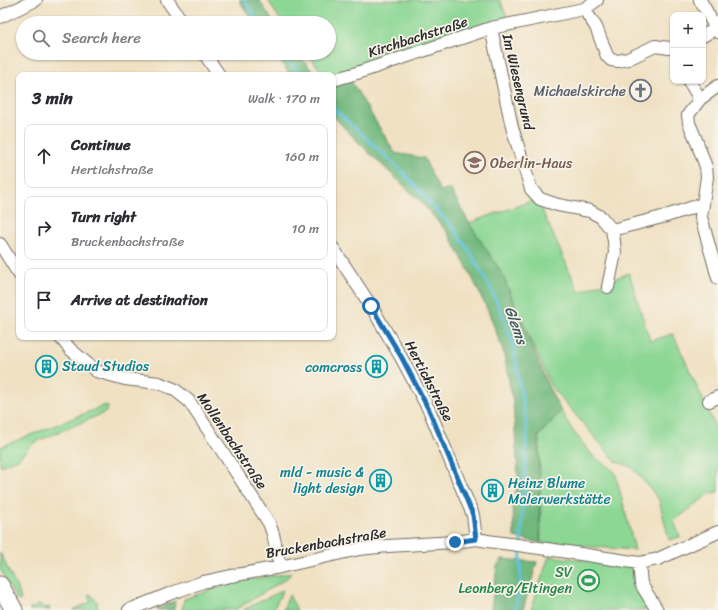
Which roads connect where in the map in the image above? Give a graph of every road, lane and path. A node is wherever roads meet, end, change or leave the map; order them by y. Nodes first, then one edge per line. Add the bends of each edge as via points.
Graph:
1 (36, 0) edge
2 (167, 0) edge
3 (597, 0) edge
4 (700, 0) edge
5 (584, 9) junction
6 (178, 16) edge
7 (0, 17) edge
8 (716, 26) edge
9 (491, 28) junction
10 (706, 34) edge
11 (670, 50) edge
12 (209, 60) edge
13 (217, 72) edge
14 (336, 79) edge
15 (691, 84) edge
16 (718, 86) edge
17 (700, 99) junction
18 (712, 175) edge
19 (703, 204) junction
20 (612, 230) junction
21 (0, 244) edge
22 (714, 246) edge
23 (336, 253) edge
24 (16, 269) edge
25 (718, 278) edge
26 (608, 287) dead end
27 (62, 340) edge
28 (718, 532) edge
29 (476, 539) junction
30 (639, 563) junction
31 (280, 566) junction
32 (0, 585) edge
33 (14, 610) edge
34 (129, 610) edge
35 (657, 610) edge

1 - 7 street
2 - 6 street
3 - 5 street, Kirchbachstraße
4 - 8 street
5 - 9 street, Kirchbachstraße
5 - 11 street via 596,27 611,60 628,59 655,46
8 - 10 street
9 - 14 street, Kirchbachstraße
9 - 20 street, Im Wiesengrund via 512,127 530,190 540,199 590,211 601,217
12 - 13 street
15 - 17 street
16 - 17 street
17 - 18 street via 688,115 688,119 706,167
18 - 19 street
19 - 20 street
19 - 22 street via 701,218
20 - 26 street via 616,253
21 - 24 street
22 - 25 street
23 - 29 street, Hertichstraße via 402,358 430,412 473,515
27 - 31 street, Mollenbachstraße via 96,370 125,379 159,383 174,389 189,402 269,523
28 - 30 street, Bruckenbachstraße via 658,559
29 - 30 street, Bruckenbachstraße
29 - 31 street, Bruckenbachstraße via 359,549
30 - 35 street via 642,584
31 - 34 street, Bruckenbachstraße via 203,582
32 - 33 main road

